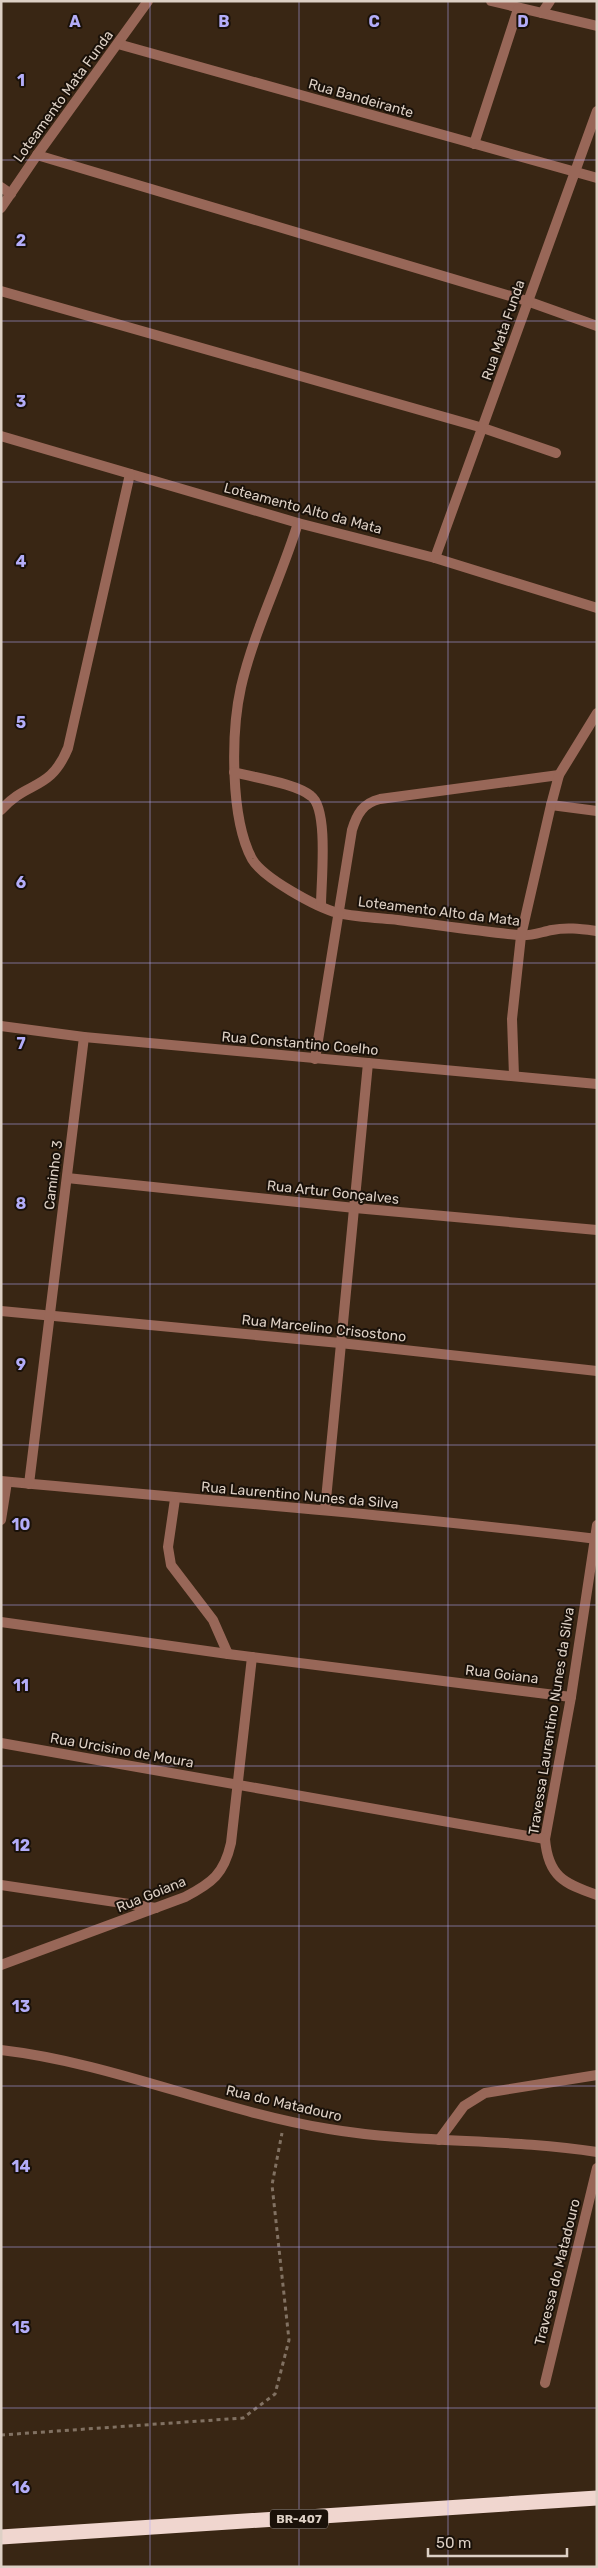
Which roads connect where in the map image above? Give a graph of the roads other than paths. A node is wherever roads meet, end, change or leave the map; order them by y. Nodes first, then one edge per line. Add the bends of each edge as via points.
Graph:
1 (148, 1) edge
2 (491, 1) edge
3 (550, 1) edge
4 (518, 9) junction
5 (542, 13) junction
6 (597, 26) edge
7 (118, 44) junction
8 (597, 111) edge
9 (474, 144) junction
10 (37, 154) junction
11 (575, 174) junction
12 (597, 178) edge
13 (1, 188) edge
14 (11, 194) junction
15 (1, 208) edge
16 (1, 290) edge
17 (527, 301) junction
18 (597, 326) edge
19 (483, 428) junction
20 (1, 436) edge
21 (556, 453) dead end
22 (130, 474) junction
23 (298, 523) junction
24 (434, 558) junction
25 (597, 608) edge
26 (597, 713) edge
27 (234, 772) junction
28 (559, 775) junction
29 (551, 805) junction
30 (1, 810) edge
31 (597, 811) edge
32 (321, 906) junction
33 (337, 912) junction
34 (597, 931) edge
35 (522, 936) junction
36 (1, 1026) edge
37 (84, 1037) junction
38 (315, 1059) junction
39 (368, 1063) junction
40 (514, 1076) junction
41 (597, 1084) edge
42 (67, 1178) junction
43 (355, 1208) junction
44 (597, 1230) edge
45 (1, 1311) edge
46 (48, 1316) junction
47 (340, 1343) junction
48 (597, 1371) edge
49 (4, 1481) edge
50 (29, 1484) junction
51 (175, 1499) junction
52 (325, 1510) junction
53 (1, 1520) edge
54 (597, 1524) edge
55 (596, 1539) edge
56 (1, 1622) edge
57 (228, 1654) junction
58 (252, 1657) junction
59 (570, 1696) junction
60 (1, 1743) edge
61 (238, 1785) junction
62 (545, 1839) junction
63 (1, 1885) edge
64 (597, 1895) edge
65 (156, 1908) junction
66 (1, 1965) edge
67 (1, 2050) edge
68 (597, 2075) edge
69 (440, 2140) junction
70 (597, 2152) edge
71 (597, 2168) edge
72 (545, 2383) dead end
73 (597, 2498) edge
74 (1, 2538) edge

1 - 7 street, Loteamento Mata Funda
2 - 4 street
3 - 5 street
4 - 5 street
4 - 9 street
5 - 6 street
7 - 9 street, Rua Bandeirante
7 - 10 street, Loteamento Mata Funda
8 - 11 street, Rua Mata Funda
9 - 11 street, Rua Bandeirante
10 - 14 street, Loteamento Mata Funda
10 - 17 street
11 - 12 street, Rua Bandeirante
11 - 17 street, Rua Mata Funda
13 - 14 street
14 - 15 street, Loteamento Mata Funda
16 - 19 street
17 - 18 street
17 - 19 street, Rua Mata Funda
19 - 21 street
19 - 24 street, Rua Mata Funda
20 - 22 street, Loteamento Alto da Mata
22 - 23 street, Loteamento Alto da Mata
22 - 30 street via 68,748 55,774 20,794
23 - 24 street, Loteamento Alto da Mata
23 - 27 street, Loteamento Alto da Mata via 240,689 233,749
24 - 25 street, Loteamento Alto da Mata
26 - 28 street
27 - 32 street, Loteamento Alto da Mata via 244,836 252,859 270,878
27 - 32 street via 296,789 317,802 322,821
28 - 29 street
28 - 33 street via 371,801 360,811 352,830
29 - 31 street
29 - 35 street
32 - 33 street, Loteamento Alto da Mata
33 - 35 street, Loteamento Alto da Mata
33 - 38 street
34 - 35 street, Loteamento Alto da Mata via 569,928
35 - 40 street via 512,1019
36 - 37 street, Rua Constantino Coelho
37 - 38 street, Rua Constantino Coelho
37 - 42 street, Caminho 3
38 - 39 street, Rua Constantino Coelho
39 - 40 street, Rua Constantino Coelho
39 - 43 street
40 - 41 street, Rua Constantino Coelho
42 - 43 street, Rua Artur Gonçalves
42 - 46 street, Caminho 3
43 - 44 street, Rua Artur Gonçalves
43 - 47 street
45 - 46 street, Rua Marcelino Crisostono
46 - 47 street, Rua Marcelino Crisostono
46 - 50 street, Caminho 3
47 - 48 street, Rua Marcelino Crisostono
47 - 52 street
49 - 50 street, Rua Laurentino Nunes da Silva
49 - 53 street
50 - 51 street, Rua Laurentino Nunes da Silva
51 - 52 street, Rua Laurentino Nunes da Silva
51 - 57 street via 168,1547 170,1565 213,1620
52 - 55 street, Rua Laurentino Nunes da Silva
54 - 55 street, Travessa Laurentino Nunes da Silva
55 - 59 street, Travessa Laurentino Nunes da Silva
56 - 57 street, Rua Goiana
57 - 58 street, Rua Goiana
58 - 59 street, Rua Goiana
58 - 61 street, Rua Goiana
59 - 62 street, Travessa Laurentino Nunes da Silva
60 - 61 street, Rua Urcisino de Moura
61 - 62 street
61 - 65 street, Rua Goiana via 232,1843 222,1870 204,1887
62 - 64 street, Travessa Laurentino Nunes da Silva via 546,1855 557,1875 579,1889
63 - 65 street
65 - 66 street, Rua Goiana
67 - 69 street, Rua do Matadouro via 59,2060 285,2120 359,2134
68 - 69 street via 485,2094 464,2106
69 - 70 street, Rua do Matadouro via 533,2144
71 - 72 street, Travessa do Matadouro
73 - 74 highway, BR-407 / BR-407

